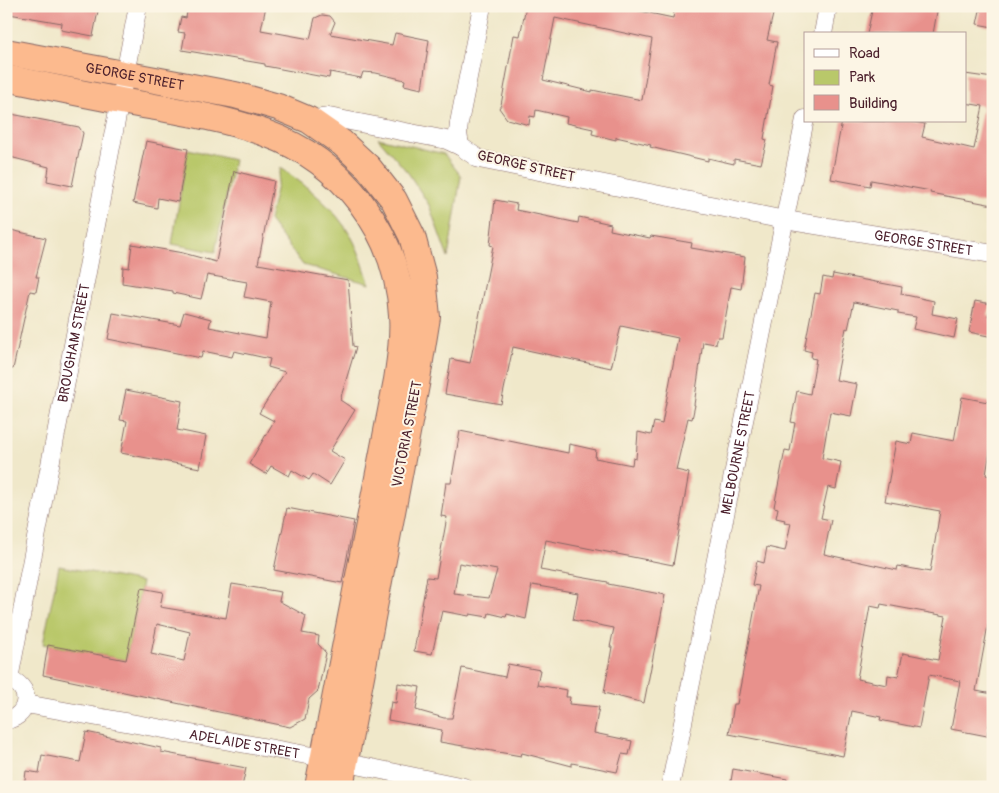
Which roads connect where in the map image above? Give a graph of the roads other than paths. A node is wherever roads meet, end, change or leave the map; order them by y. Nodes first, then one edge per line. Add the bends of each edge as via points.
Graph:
1 (138, 6) edge
2 (482, 6) edge
3 (828, 6) edge
4 (823, 32) edge
5 (6, 52) edge
6 (125, 75) junction
7 (6, 78) edge
8 (119, 101) junction
9 (309, 120) junction
10 (805, 122) edge
11 (294, 146) joint
12 (460, 146) junction
13 (785, 220) junction
14 (993, 254) edge
15 (7, 680) edge
16 (26, 704) junction
17 (6, 720) edge
18 (336, 769) edge
19 (318, 787) edge
20 (464, 787) edge
21 (670, 787) edge

1 - 6 street, BROUGHAM STREET
2 - 12 street via 459,123
3 - 4 street
5 - 6 highway, GEORGE STREET
6 - 8 street, BROUGHAM STREET
6 - 9 highway, GEORGE STREET via 235,95
7 - 8 highway, GEORGE STREET
8 - 11 highway, GEORGE STREET via 232,122
8 - 15 street, BROUGHAM STREET
9 - 12 street, GEORGE STREET via 329,117 447,140
9 - 18 highway, VICTORIA STREET via 342,143 368,167 394,200 412,236 423,277 426,317 415,394
10 - 13 street, MELBOURNE STREET
11 - 18 highway, VICTORIA STREET via 323,164 348,186 371,216 387,247 397,280 402,316 397,380
12 - 13 street, GEORGE STREET via 479,158
13 - 14 street, GEORGE STREET
13 - 21 street, MELBOURNE STREET
15 - 16 street via 15,682 24,691
16 - 17 street via 19,715
16 - 18 street, ADELAIDE STREET
18 - 19 highway, VICTORIA STREET
18 - 20 street, ADELAIDE STREET

